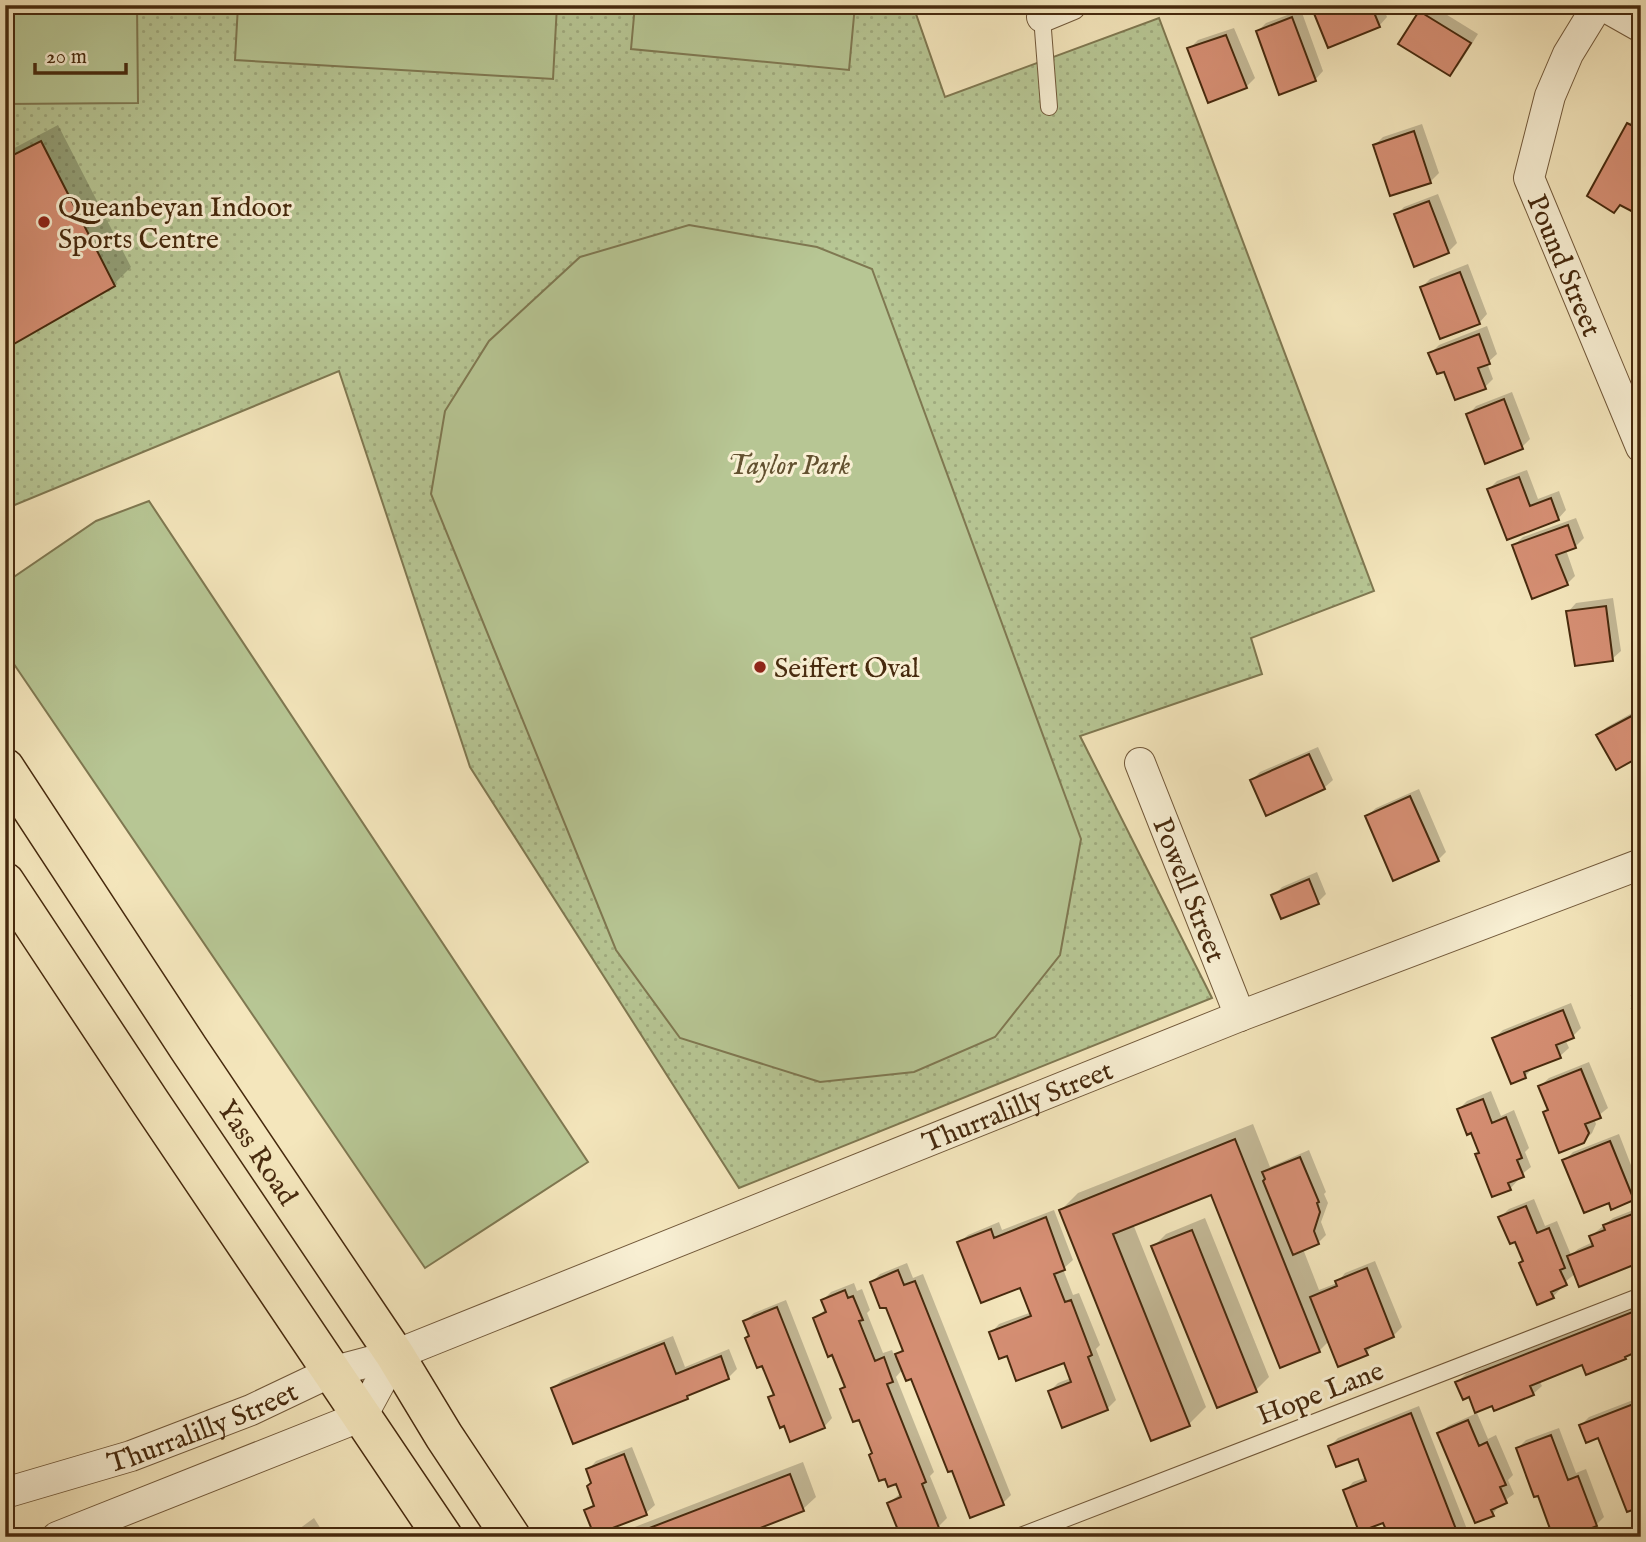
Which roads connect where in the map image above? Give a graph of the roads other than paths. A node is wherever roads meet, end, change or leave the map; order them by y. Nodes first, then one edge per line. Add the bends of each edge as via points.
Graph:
1 (1071, 5) edge
2 (1600, 5) edge
3 (1042, 17) joint
4 (1641, 27) edge
5 (1049, 107) dead end
6 (1641, 447) edge
7 (1140, 762) dead end
8 (5, 768) edge
9 (1641, 864) edge
10 (5, 882) edge
11 (1240, 1016) junction
12 (1641, 1296) edge
13 (395, 1355) junction
14 (331, 1372) junction
15 (362, 1416) junction
16 (5, 1493) edge
17 (57, 1537) edge
18 (443, 1537) edge
19 (511, 1537) edge
20 (1018, 1537) edge

1 - 3 street
2 - 4 street
2 - 6 street, Pound Street via 1568,54 1550,96 1529,178
3 - 5 lane
7 - 11 street, Powell Street
8 - 13 main road, Yass Road
9 - 11 street, Thurralilly Street
10 - 14 main road
11 - 13 street, Thurralilly Street
12 - 20 lane, Hope Lane
13 - 14 street, Thurralilly Street
13 - 15 street
13 - 19 main road, Yass Road
14 - 15 main road
14 - 16 street, Thurralilly Street via 251,1410 150,1449
15 - 17 street, Thurralilly Street
15 - 18 main road

